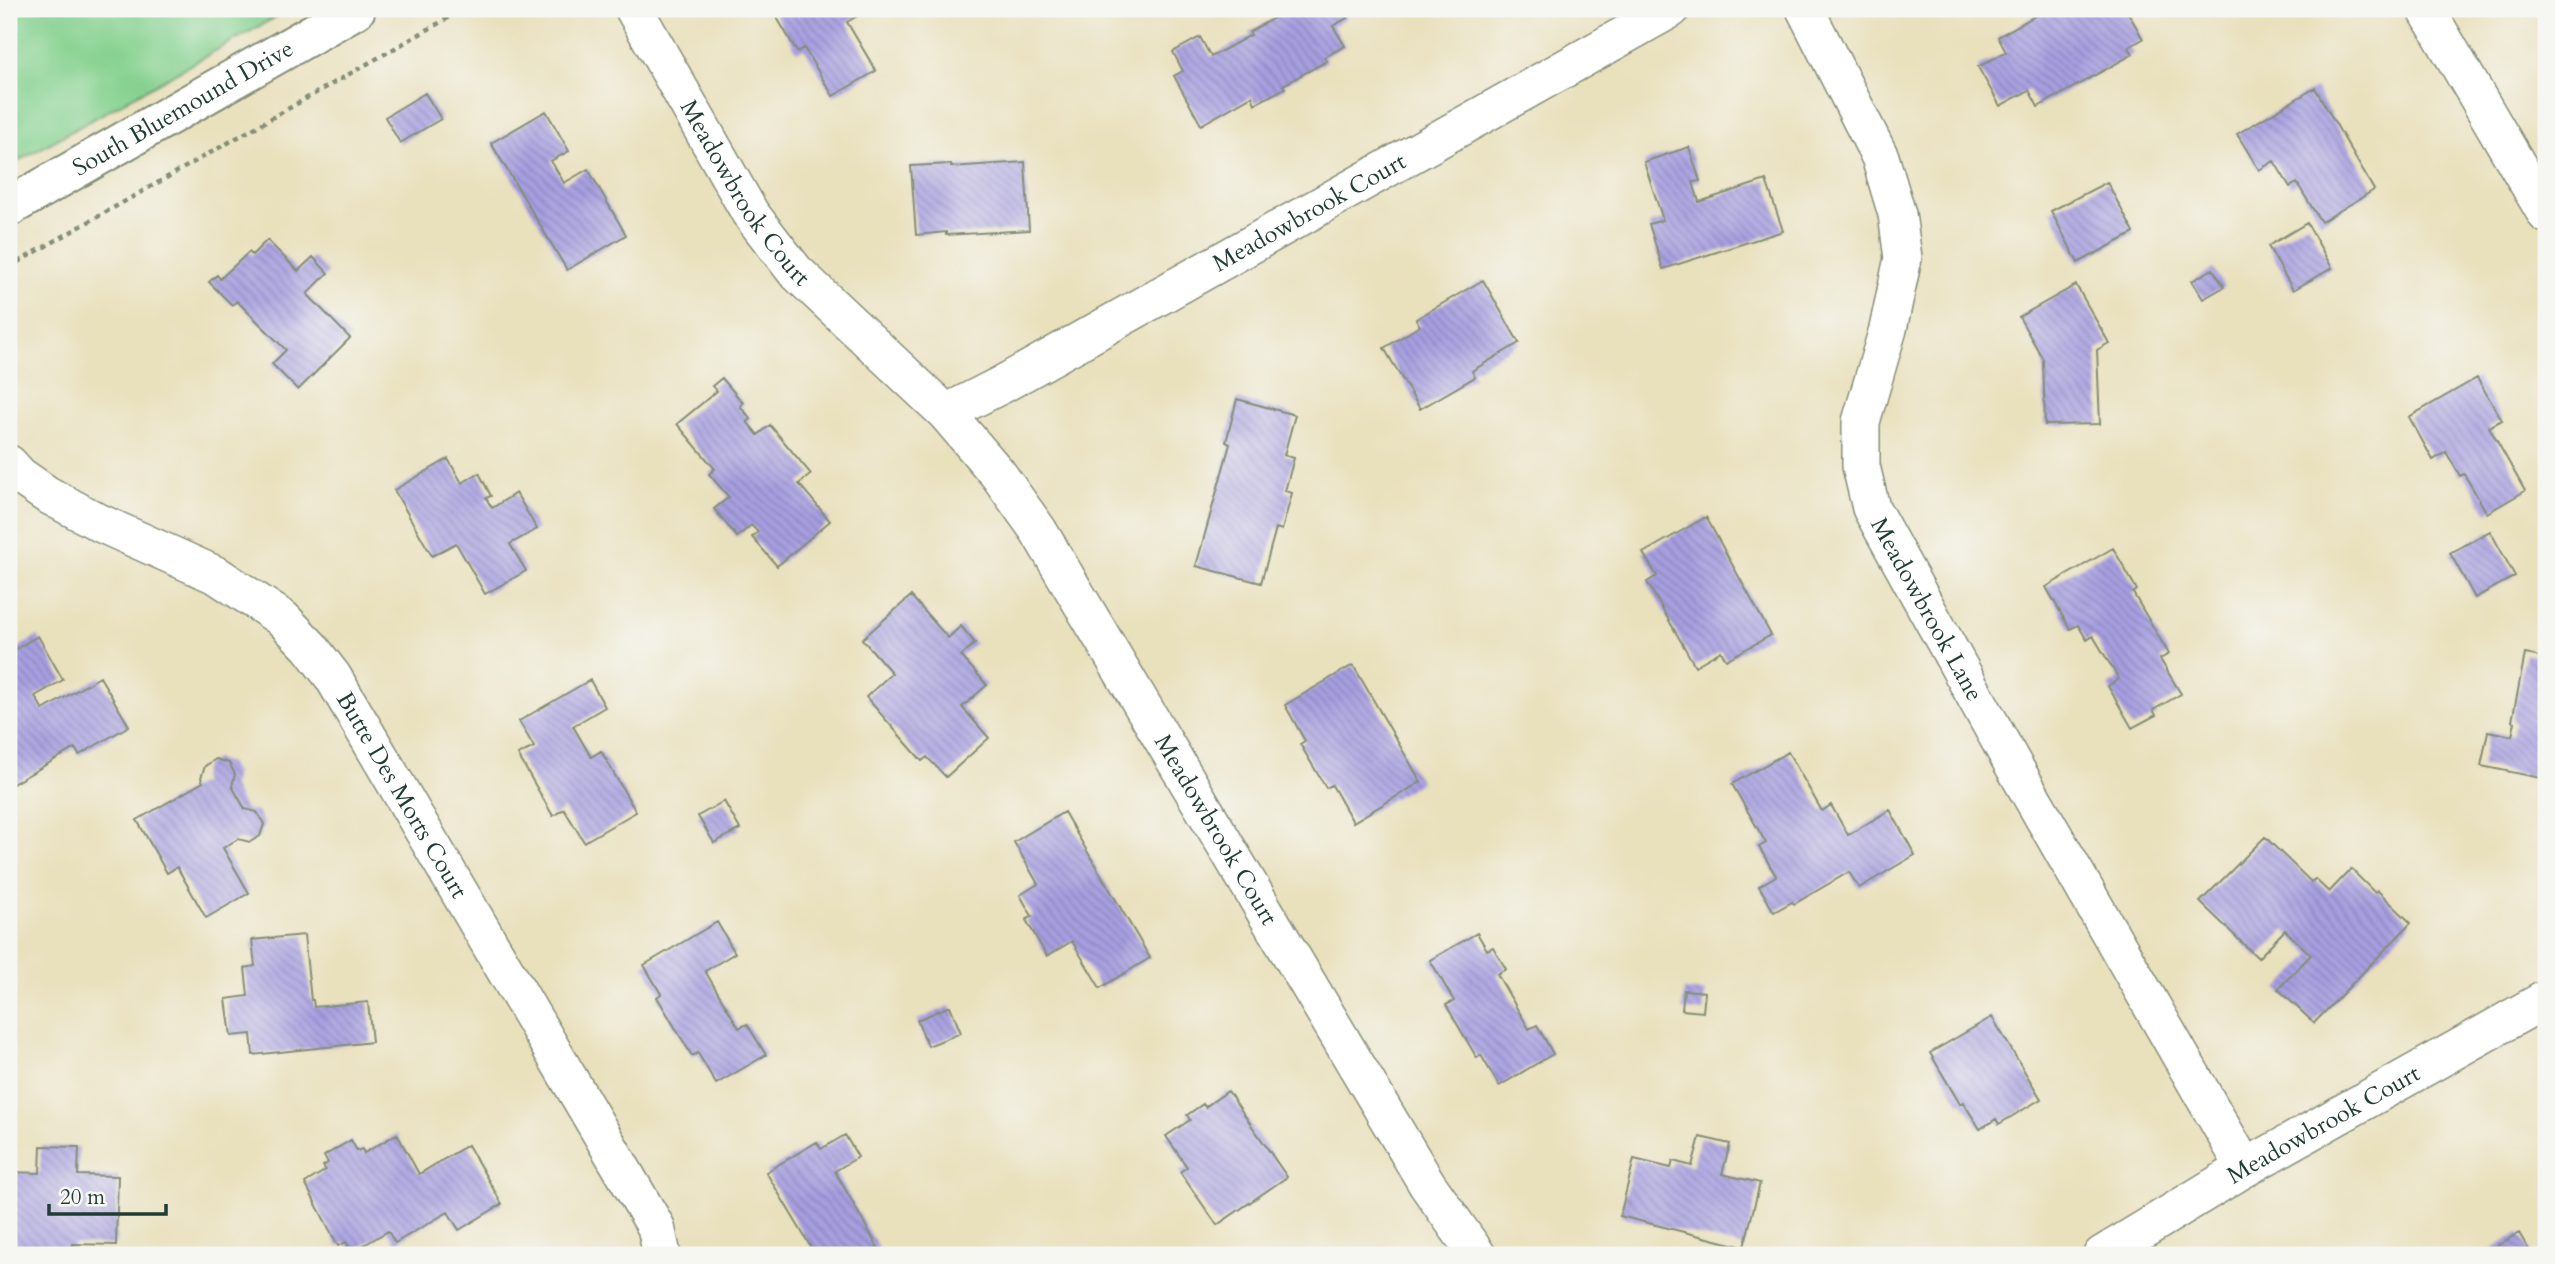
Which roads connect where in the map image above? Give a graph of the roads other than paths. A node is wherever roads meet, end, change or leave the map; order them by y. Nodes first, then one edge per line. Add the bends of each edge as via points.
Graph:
1 (356, 9) edge
2 (634, 9) edge
3 (1671, 9) edge
4 (1805, 9) edge
5 (2426, 9) edge
6 (9, 207) edge
7 (2546, 214) edge
8 (946, 413) junction
9 (9, 464) edge
10 (2546, 999) edge
11 (2245, 1168) junction
12 (662, 1255) edge
13 (1477, 1255) edge
14 (2102, 1255) edge

1 - 6 main road, South Bluemound Drive
2 - 8 street, Meadowbrook Court via 750,213 795,271
3 - 8 street, Meadowbrook Court
4 - 11 street, Meadowbrook Lane via 1881,157 1902,247 1888,329 1861,422 1861,466 1871,508
5 - 7 street
8 - 13 street, Meadowbrook Court via 1038,530 1427,1184
9 - 12 street, Butte Des Morts Court via 46,494 100,523 218,576 283,619 310,647 333,677 656,1227
10 - 11 street, Meadowbrook Court
11 - 14 street, Meadowbrook Court

